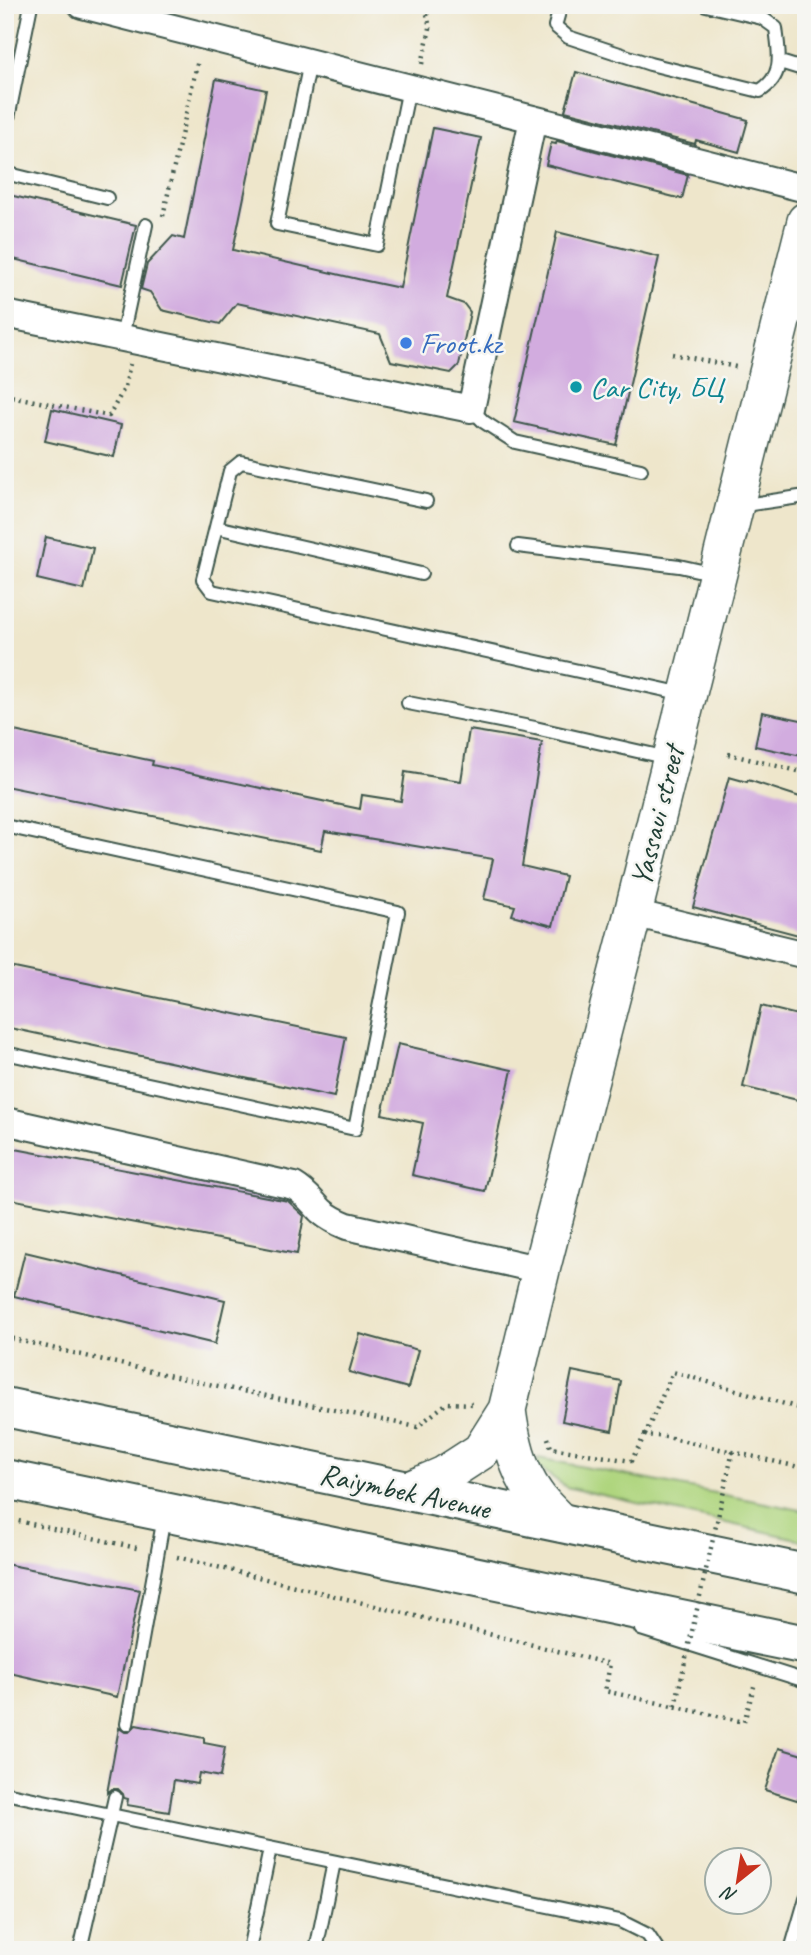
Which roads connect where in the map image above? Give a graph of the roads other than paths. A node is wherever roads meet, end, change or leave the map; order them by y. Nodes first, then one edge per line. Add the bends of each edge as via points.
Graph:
1 (31, 5) edge
2 (82, 5) edge
3 (561, 5) edge
4 (706, 5) edge
5 (310, 62) junction
6 (780, 62) junction
7 (806, 70) edge
8 (413, 89) junction
9 (533, 119) junction
10 (5, 134) edge
11 (5, 173) edge
12 (806, 190) edge
13 (107, 198) dead end
14 (806, 221) edge
15 (146, 225) dead end
16 (5, 314) edge
17 (129, 339) junction
18 (471, 409) junction
19 (641, 470) dead end
20 (806, 496) edge
21 (426, 501) dead end
22 (734, 506) junction
23 (216, 527) junction
24 (518, 546) dead end
25 (421, 574) dead end
26 (717, 575) junction
27 (687, 695) junction
28 (408, 703) dead end
29 (671, 759) junction
30 (5, 826) edge
31 (633, 913) junction
32 (806, 954) edge
33 (5, 1053) edge
34 (5, 1121) edge
35 (541, 1270) junction
36 (5, 1407) edge
37 (492, 1407) junction
38 (5, 1479) edge
39 (407, 1491) junction
40 (165, 1513) junction
41 (561, 1523) junction
42 (806, 1574) edge
43 (471, 1575) junction
44 (600, 1616) dead end
45 (625, 1624) dead end
46 (806, 1645) edge
47 (806, 1681) edge
48 (127, 1724) dead end
49 (5, 1793) edge
50 (115, 1797) dead end
51 (111, 1815) junction
52 (270, 1849) junction
53 (334, 1862) junction
54 (806, 1898) edge
55 (80, 1950) edge
56 (249, 1950) edge
57 (316, 1950) edge
58 (658, 1950) edge
59 (791, 1950) edge

1 - 10 lane
2 - 5 street via 140,28
3 - 6 lane via 555,26 568,37 650,64 760,92 771,84
4 - 6 lane via 762,18 776,28
5 - 8 street
5 - 8 lane via 277,224 377,245
6 - 7 lane
8 - 9 street
9 - 12 street
9 - 18 street
11 - 13 lane
14 - 22 main road, Yassaui street
15 - 17 lane
16 - 17 street
17 - 18 street
18 - 19 lane via 515,442
20 - 22 lane
21 - 23 lane via 241,461 230,471
22 - 26 main road, Yassaui street
23 - 25 lane
23 - 27 lane via 203,579 212,591
24 - 26 lane
26 - 27 main road, Yassaui street
27 - 29 main road, Yassaui street
28 - 29 lane
29 - 31 main road, Yassaui street
30 - 33 lane via 398,912 355,1129
31 - 32 street
31 - 35 main road, Yassaui street
34 - 35 street via 295,1186 332,1220 347,1226
35 - 37 main road, Yassaui street
36 - 39 highway, Raiymbek Avenue
37 - 39 main road via 481,1451 444,1475
37 - 41 main road via 535,1494
38 - 40 highway
39 - 41 highway, Raiymbek Avenue
40 - 43 highway
40 - 48 lane
41 - 42 highway, Raiymbek Avenue
43 - 44 lane
43 - 46 highway
45 - 47 lane
49 - 51 lane
50 - 51 lane
51 - 52 lane
51 - 55 lane
52 - 53 lane
52 - 56 lane
53 - 57 lane
53 - 58 lane via 620,1921 648,1935
54 - 59 lane

